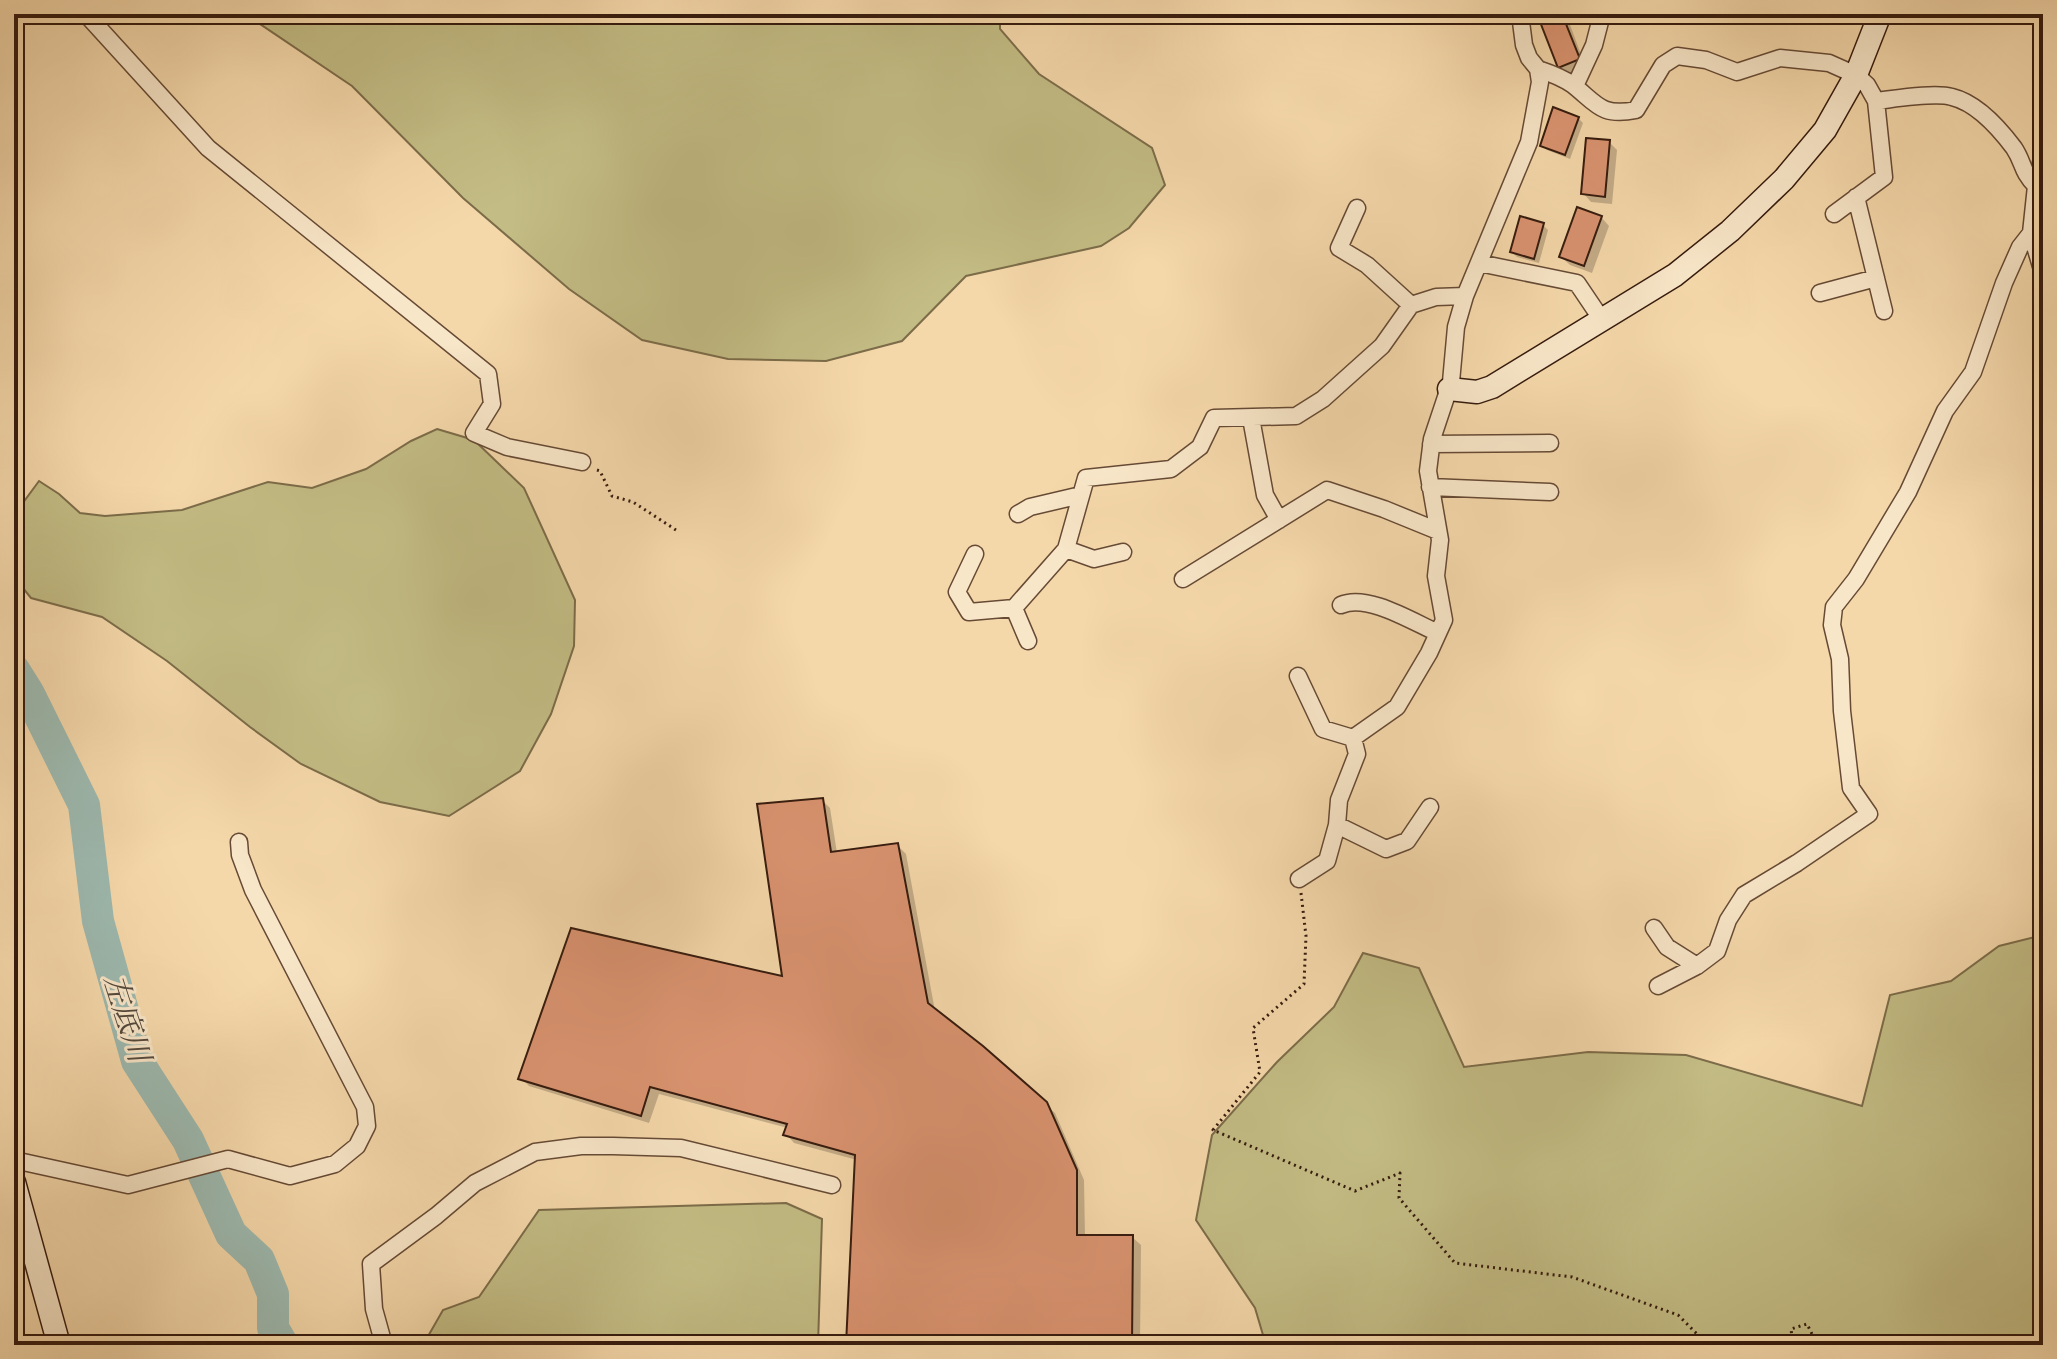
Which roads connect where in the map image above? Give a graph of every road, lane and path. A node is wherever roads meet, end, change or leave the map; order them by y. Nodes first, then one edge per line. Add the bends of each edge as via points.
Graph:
1 (86, 14) edge
2 (1520, 14) edge
3 (1602, 14) edge
4 (1880, 14) edge
5 (1538, 69) junction
6 (1856, 75) junction
7 (1575, 86) junction
8 (1876, 101) junction
9 (2043, 154) edge
10 (2036, 186) junction
11 (1856, 197) junction
12 (1357, 208) dead end
13 (1834, 214) dead end
14 (2037, 232) edge
15 (1479, 263) junction
16 (2043, 273) edge
17 (1876, 278) junction
18 (1820, 293) dead end
19 (1465, 296) junction
20 (1411, 305) junction
21 (1884, 311) dead end
22 (1602, 320) junction
23 (1449, 389) junction
24 (1251, 418) junction
25 (1550, 443) dead end
26 (1431, 444) junction
27 (582, 462) joint
28 (1430, 487) junction
29 (1550, 492) dead end
30 (1081, 495) junction
31 (1018, 514) dead end
32 (1279, 520) junction
33 (676, 530) dead end
34 (1438, 531) junction
35 (1066, 549) junction
36 (1123, 552) dead end
37 (975, 554) dead end
38 (1183, 579) dead end
39 (1341, 605) dead end
40 (1014, 608) junction
41 (1438, 633) junction
42 (1028, 641) dead end
43 (1298, 676) dead end
44 (1353, 738) junction
45 (1430, 807) dead end
46 (1337, 825) junction
47 (239, 842) dead end
48 (1299, 879) joint
49 (1654, 928) dead end
50 (1697, 966) junction
51 (1658, 986) dead end
52 (14, 1160) edge
53 (14, 1182) edge
54 (832, 1185) dead end
55 (18, 1211) edge
56 (1816, 1342) dead end
57 (59, 1345) edge
58 (384, 1345) edge
59 (1708, 1345) edge
60 (1793, 1345) edge

1 - 27 street via 208,148 488,374 492,404 474,433 507,447
2 - 5 street via 1524,45
3 - 7 street
4 - 6 street
5 - 7 street
5 - 15 street via 1529,142
6 - 7 street via 1813,60 1780,58 1737,72 1677,56 1663,65 1636,110 1622,113 1596,106
6 - 8 street
6 - 22 street via 1825,130 1784,179 1675,275
8 - 10 street via 1950,96 1966,103 2017,152
8 - 11 street via 1884,177
9 - 10 street
10 - 14 street
11 - 13 street
11 - 17 street
12 - 20 street via 1339,248 1367,265
14 - 16 street
14 - 50 street via 2020,247 1973,372 1945,411 1908,492 1834,607 1851,788 1869,814 1744,895 1717,951
15 - 19 street
15 - 22 street via 1577,283
17 - 18 street
17 - 21 street
19 - 20 street
19 - 23 street
20 - 24 street via 1382,346 1323,399 1296,416
22 - 23 street via 1492,387 1477,392
23 - 26 street
24 - 30 street via 1214,418 1200,447 1171,469 1086,478
24 - 32 street via 1265,495
25 - 26 street
26 - 28 street
27 - 33 path via 600,471 612,496 633,502
28 - 29 street
28 - 34 street
30 - 31 street
30 - 35 street
32 - 34 street via 1327,490
32 - 38 street
34 - 41 street via 1436,576 1444,620
35 - 36 street via 1094,559
35 - 40 street
37 - 40 street via 957,592 969,612
39 - 41 street via 1369,603
40 - 42 street
41 - 44 street via 1397,707
43 - 44 street via 1323,729
44 - 46 street via 1357,754 1339,800
45 - 46 street via 1407,841 1386,849
46 - 48 street via 1327,861
47 - 52 street via 253,890 365,1107 367,1126 357,1146 335,1164 290,1176 228,1159 128,1185
48 - 59 path via 1306,936 1304,984 1253,1028 1260,1072 1213,1130 1355,1191 1400,1173 1399,1198 1455,1263 1572,1277 1678,1315
49 - 50 street via 1667,947
50 - 51 street
53 - 55 street
54 - 58 street via 681,1148 581,1146 535,1152 475,1183 371,1264 374,1309
55 - 57 street
56 - 60 path via 1807,1324 1791,1329

